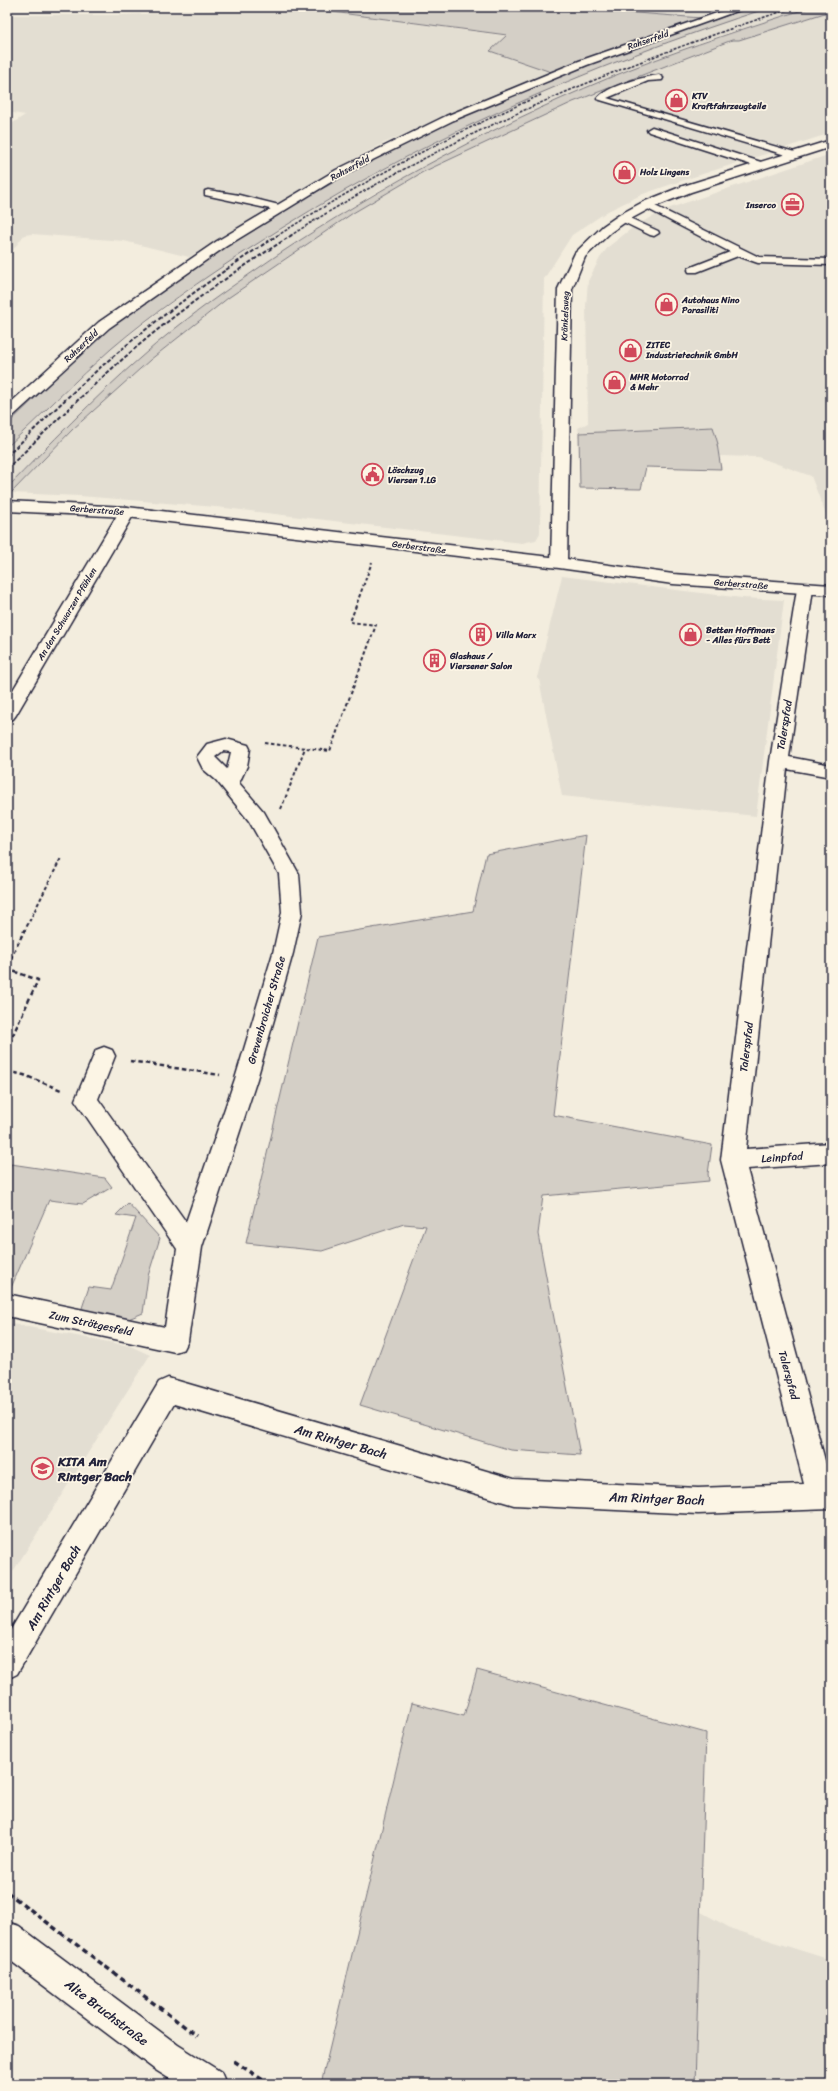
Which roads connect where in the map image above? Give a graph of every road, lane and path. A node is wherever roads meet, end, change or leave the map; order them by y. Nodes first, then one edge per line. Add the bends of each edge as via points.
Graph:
1 (743, 7) edge
2 (659, 78) dead end
3 (652, 130) dead end
4 (831, 143) edge
5 (795, 155) junction
6 (761, 166) junction
7 (208, 193) dead end
8 (647, 205) junction
9 (280, 208) junction
10 (623, 218) junction
11 (654, 233) dead end
12 (738, 252) junction
13 (831, 262) edge
14 (693, 270) dead end
15 (7, 414) edge
16 (7, 506) edge
17 (127, 512) junction
18 (380, 542) junction
19 (559, 563) junction
20 (805, 589) junction
21 (831, 590) edge
22 (7, 715) edge
23 (236, 747) junction
24 (305, 748) junction
25 (779, 761) junction
26 (831, 771) edge
27 (229, 784) junction
28 (269, 840) junction
29 (61, 858) dead end
30 (7, 968) edge
31 (7, 1048) edge
32 (104, 1056) joint
33 (7, 1071) edge
34 (246, 1079) junction
35 (86, 1100) junction
36 (831, 1153) edge
37 (733, 1160) junction
38 (190, 1247) junction
39 (7, 1305) edge
40 (175, 1341) joint
41 (826, 1496) edge
42 (7, 1664) edge
43 (7, 1892) edge
44 (7, 1938) edge
45 (204, 2041) dead end
46 (230, 2058) dead end
47 (208, 2084) edge
48 (269, 2084) edge

1 - 9 street, Rahserfeld via 583,63 450,118 340,172
2 - 5 lane via 605,94 601,99
3 - 6 lane
4 - 5 street, Kränkelsweg
5 - 6 street, Kränkelsweg
6 - 8 street, Kränkelsweg via 687,189
7 - 9 lane
8 - 10 street, Kränkelsweg
8 - 12 lane
9 - 15 street, Rahserfeld via 221,244 104,325
10 - 11 lane
10 - 19 street, Kränkelsweg via 607,229 579,256 565,289
12 - 13 lane via 758,260
12 - 14 lane
16 - 17 street, Gerberstraße
17 - 18 street, Gerberstraße
17 - 22 street, An den Schwarzen Pfählen
18 - 19 street, Gerberstraße
18 - 24 path via 350,622 376,625 330,751
19 - 20 street, Gerberstraße via 682,580
20 - 21 street, Gerberstraße
20 - 25 street, Talerspfad
23 - 24 path via 247,741
23 - 27 street via 241,749 240,758
23 - 27 street, Grevenbroicher Straße via 218,744 206,757 210,765
24 - 28 path
25 - 26 street
25 - 37 street, Talerspfad
27 - 28 street, Grevenbroicher Straße via 257,817
28 - 34 street, Grevenbroicher Straße via 289,874 292,912 283,953
29 - 30 path
30 - 31 path via 38,980
32 - 34 path
32 - 35 street
33 - 35 path via 24,1075
34 - 38 street, Grevenbroicher Straße
35 - 38 street
36 - 37 street, Leinpfad
37 - 41 street, Talerspfad
38 - 40 street, Grevenbroicher Straße
39 - 40 street, Zum Strötgesfeld
41 - 42 street, Am Rintger Bach via 698,1501 514,1492 168,1390
43 - 45 path
44 - 47 street, Alte Bruchstraße via 166,2056
46 - 48 path

